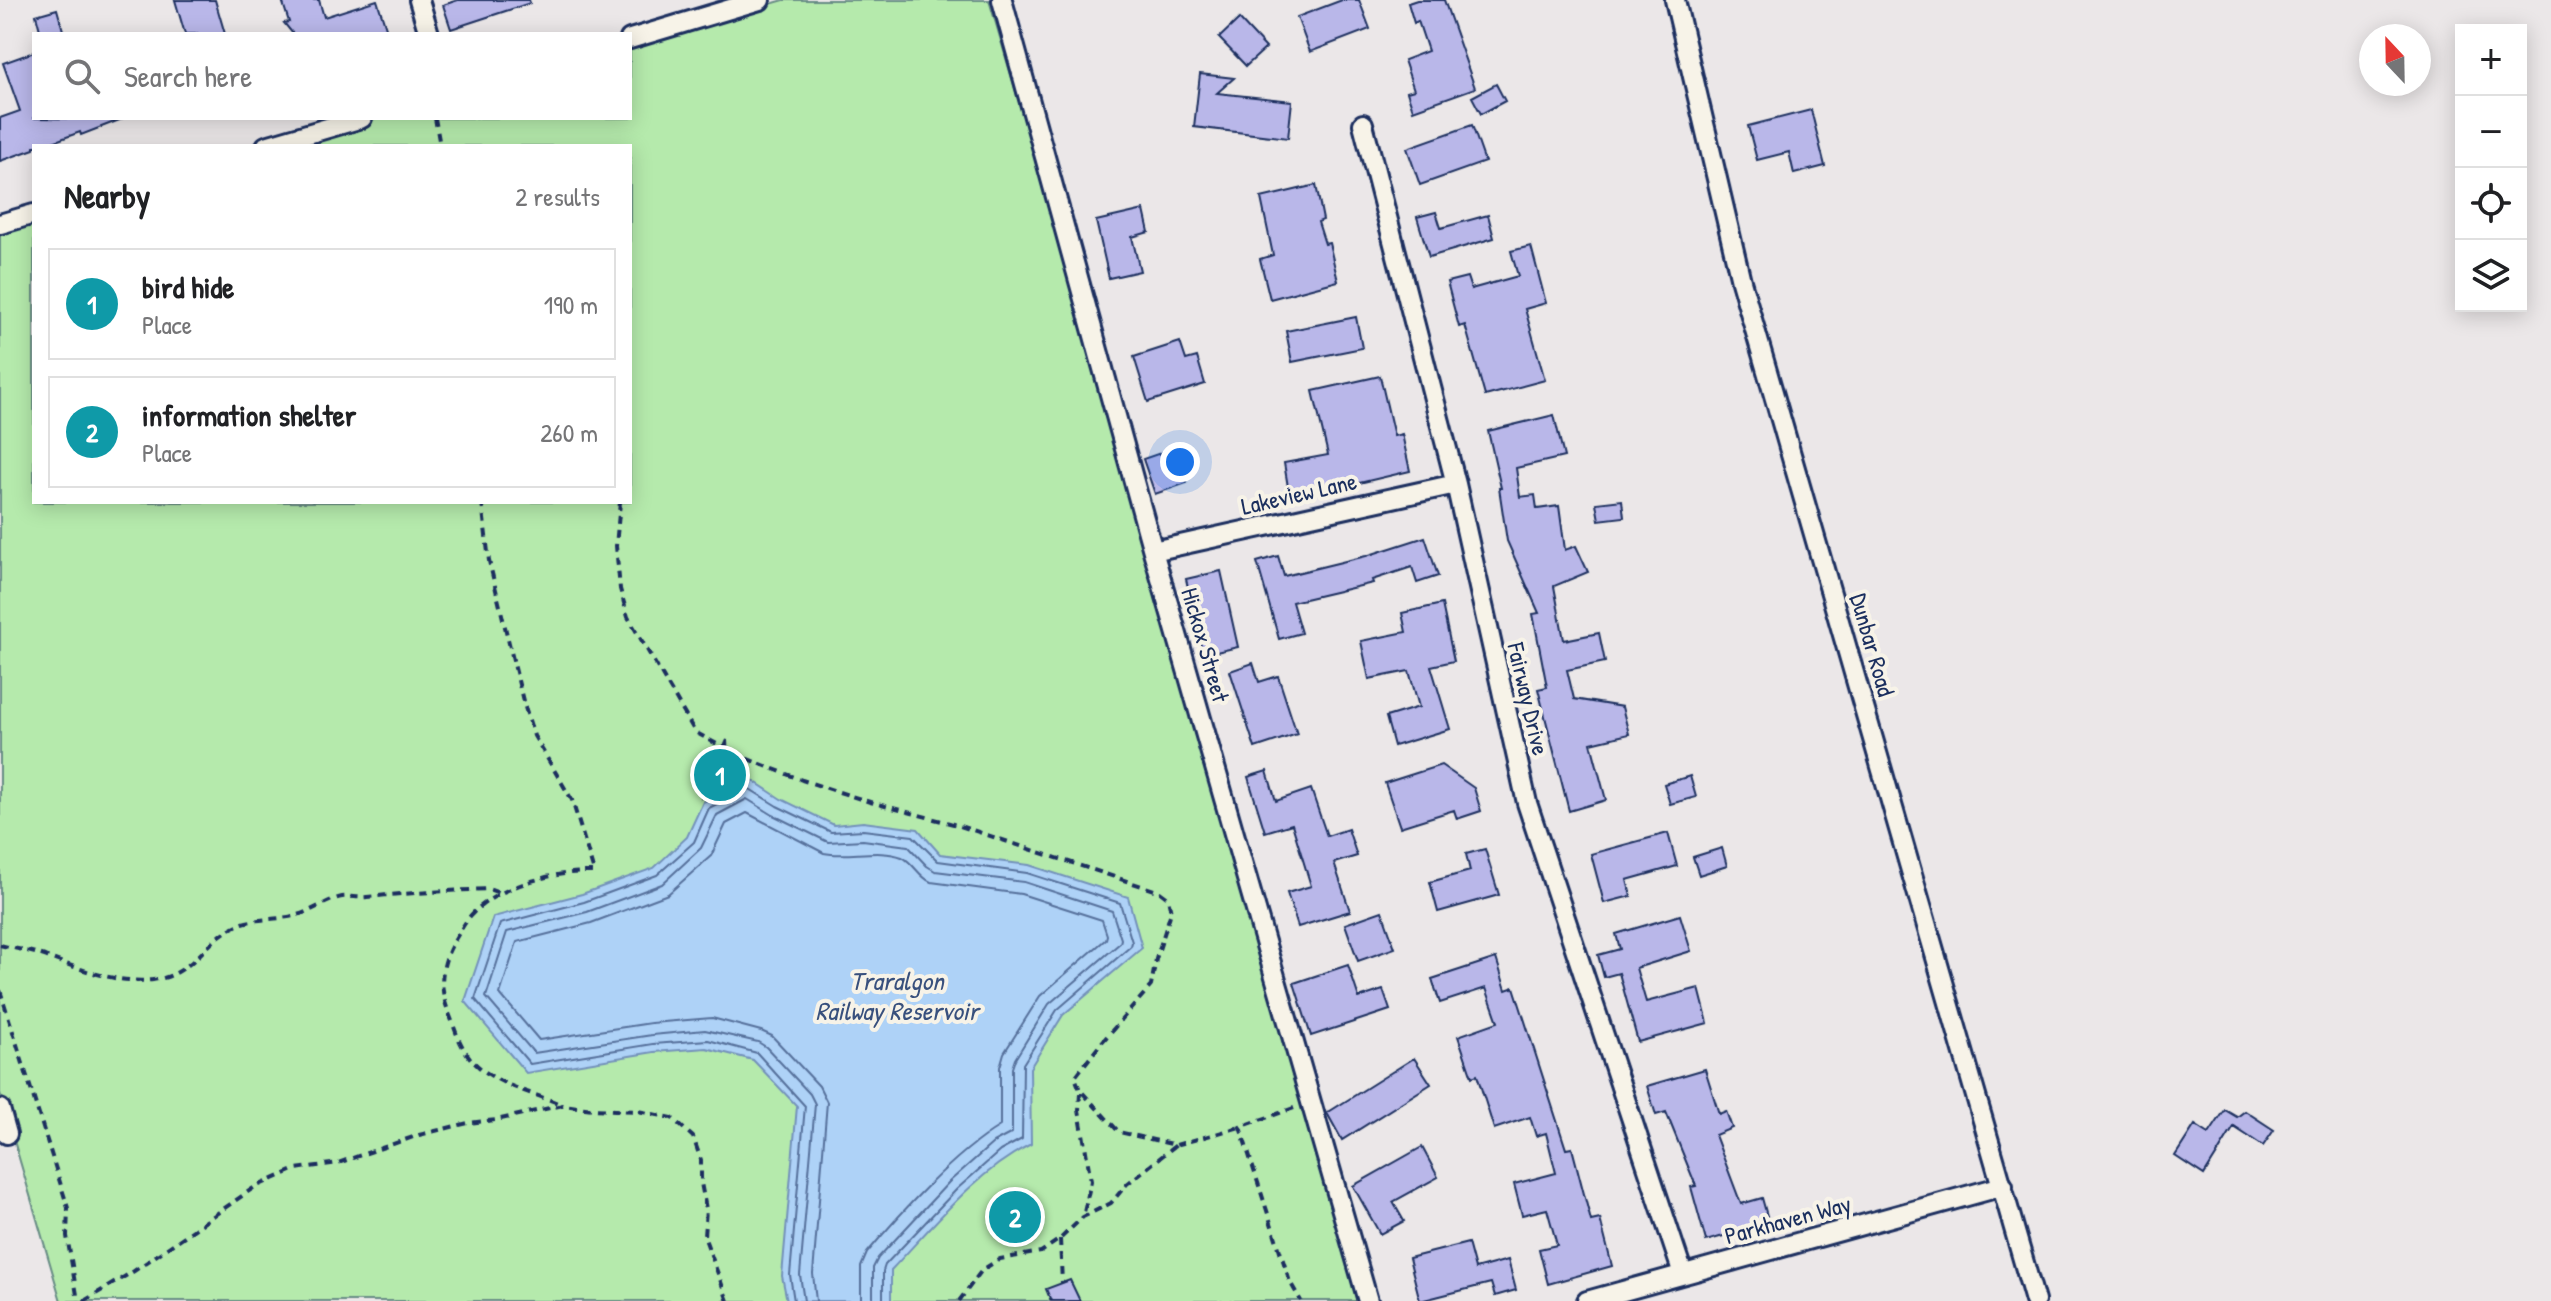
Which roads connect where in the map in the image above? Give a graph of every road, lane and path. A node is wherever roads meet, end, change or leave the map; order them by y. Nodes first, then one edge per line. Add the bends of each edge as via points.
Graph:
1 (419, 0) edge
2 (760, 0) edge
3 (1002, 0) edge
4 (1675, 0) edge
5 (428, 32) edge
6 (632, 38) edge
7 (355, 120) edge
8 (435, 120) edge
9 (1363, 124) dead end
10 (273, 144) edge
11 (440, 144) edge
12 (32, 215) edge
13 (0, 224) edge
14 (1456, 484) junction
15 (482, 504) edge
16 (620, 504) edge
17 (1153, 551) junction
18 (502, 894) junction
19 (0, 945) edge
20 (0, 990) edge
21 (1080, 1090) junction
22 (1311, 1102) junction
23 (563, 1105) junction
24 (0, 1109) edge
25 (1240, 1127) junction
26 (7, 1134) dead end
27 (1176, 1145) junction
28 (2003, 1186) junction
29 (1083, 1217) junction
30 (1060, 1239) junction
31 (1683, 1274) junction
32 (1062, 1283) dead end
33 (78, 1301) edge
34 (84, 1301) edge
35 (728, 1301) edge
36 (959, 1301) edge
37 (1301, 1301) edge
38 (1368, 1301) edge
39 (1587, 1301) edge
40 (2035, 1301) edge

1 - 5 street
2 - 6 street
3 - 17 street, Hickox Street
4 - 28 street, Dunbar Road via 1741,281
7 - 10 street
8 - 11 path
9 - 14 street, Fairway Drive
12 - 13 street
14 - 17 street, Lakeview Lane
14 - 31 street, Fairway Drive via 1527,803
15 - 18 path via 489,561 523,701 534,736 572,800 594,872 549,876
16 - 21 path via 616,546 628,617 695,732 802,780 1094,869 1168,898 1171,912 1151,986 1084,1063 1075,1077
17 - 22 street, Hickox Street
18 - 19 path via 488,889 342,897 296,916 232,928 187,969 152,980 107,976
18 - 23 path via 474,912 450,947 443,991 462,1049 478,1066 513,1088
20 - 33 path via 68,1208
21 - 27 path via 1119,1132
21 - 29 path via 1091,1181
22 - 25 path
22 - 38 street, Hickox Street
23 - 34 path via 455,1126 338,1163 296,1169 255,1187
23 - 35 path via 672,1118 693,1137 701,1160 704,1236
24 - 26 street
25 - 27 path
25 - 37 path via 1290,1282
27 - 29 path via 1111,1203
28 - 31 street, Parkhaven Way
28 - 40 street, Dunbar Road
29 - 30 path
30 - 32 path
30 - 36 path via 1041,1252 1000,1259 982,1270
31 - 39 street, Parkhaven Way

